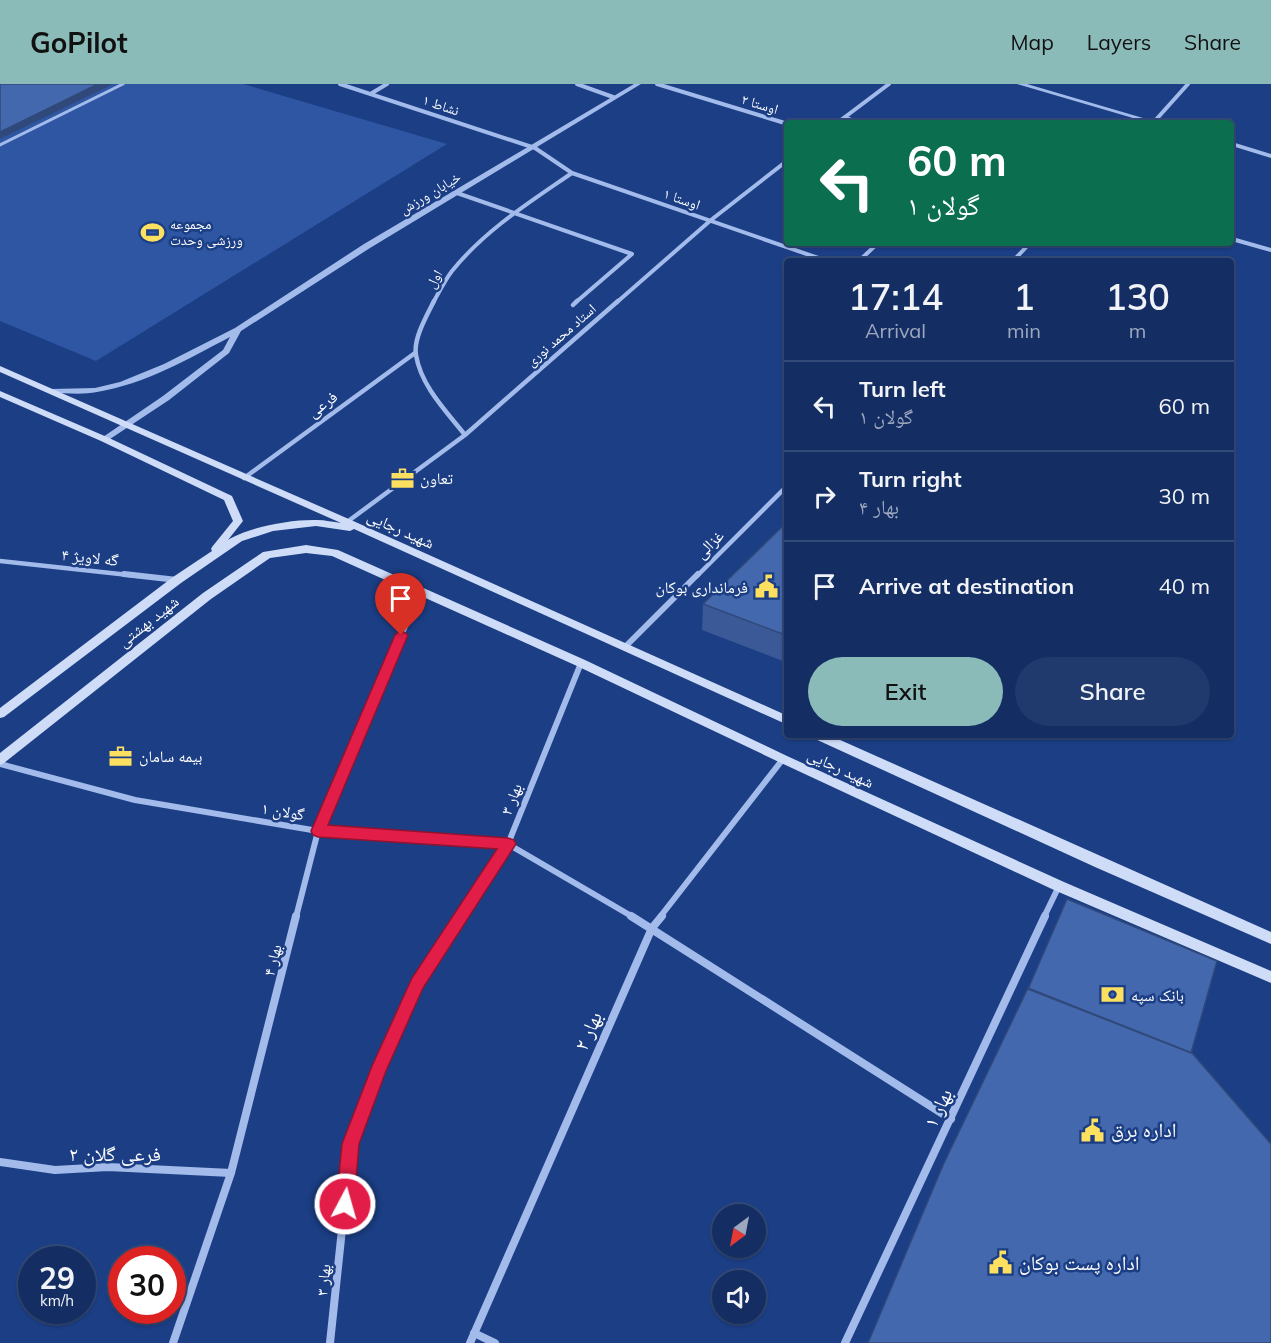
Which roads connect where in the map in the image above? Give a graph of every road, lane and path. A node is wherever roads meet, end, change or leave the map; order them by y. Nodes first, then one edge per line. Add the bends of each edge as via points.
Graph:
1 (123, 84) edge
2 (340, 84) edge
3 (387, 84) edge
4 (577, 84) edge
5 (638, 84) edge
6 (657, 84) edge
7 (889, 84) edge
8 (1020, 84) edge
9 (1179, 84) edge
10 (1187, 85) edge
11 (372, 93) junction
12 (613, 97) junction
13 (845, 118) junction
14 (842, 120) edge
15 (851, 120) edge
16 (1144, 120) edge
17 (1157, 120) edge
18 (784, 123) edge
19 (0, 145) edge
20 (1234, 145) edge
21 (535, 148) junction
22 (1271, 156) edge
23 (784, 163) edge
24 (572, 172) junction
25 (457, 193) junction
26 (516, 212) junction
27 (711, 220) junction
28 (1234, 240) edge
29 (784, 246) edge
30 (785, 246) edge
31 (875, 246) edge
32 (1027, 246) edge
33 (1271, 250) edge
34 (819, 258) edge
35 (862, 258) edge
36 (1016, 258) edge
37 (573, 305) dead end
38 (238, 330) junction
39 (415, 353) junction
40 (0, 369) edge
41 (51, 391) junction
42 (0, 394) edge
43 (128, 425) junction
44 (465, 435) junction
45 (104, 439) junction
46 (244, 478) junction
47 (784, 489) edge
48 (347, 522) junction
49 (363, 531) junction
50 (334, 553) joint
51 (210, 556) junction
52 (0, 561) edge
53 (177, 580) junction
54 (420, 591) junction
55 (625, 647) junction
56 (581, 663) junction
57 (0, 714) edge
58 (784, 719) edge
59 (825, 738) edge
60 (783, 759) junction
61 (0, 762) edge
62 (318, 831) junction
63 (508, 844) junction
64 (1059, 886) junction
65 (652, 928) junction
66 (1271, 938) edge
67 (1271, 977) edge
68 (951, 1119) junction
69 (0, 1162) edge
70 (231, 1173) junction
71 (474, 1333) junction
72 (173, 1343) edge
73 (330, 1343) edge
74 (470, 1343) edge
75 (495, 1343) edge
76 (845, 1343) edge

1 - 19 lane
2 - 11 street, نشاط ۱
3 - 11 street
4 - 12 street
5 - 12 street, خیابان ورزش
6 - 18 street, اوستا ۲
7 - 13 street
8 - 16 street
9 - 10 street
10 - 17 street
11 - 21 street, نشاط ۱
12 - 21 street, خیابان ورزش
13 - 14 street
13 - 15 street
20 - 22 street
21 - 24 street, اوستا ۱
21 - 25 street, خیابان ورزش
23 - 27 street, استاد محمد نوری
24 - 26 street, اول
24 - 27 street, اوستا ۱
25 - 26 street
25 - 38 street, خیابان ورزش
26 - 37 street via 632,254
26 - 39 street, اول via 475,245 451,272 422,322
27 - 29 street, اوستا ۱
27 - 44 street, استاد محمد نوری
28 - 33 street
30 - 34 street, اوستا ۱
31 - 35 street
32 - 36 street
38 - 41 street, خیابان ورزش via 122,384 95,390
38 - 43 street, خیابان ورزش via 226,351
39 - 44 street via 429,390
39 - 46 street, فرعی
40 - 41 main road, شهید رجایی
41 - 43 main road, شهید رجایی
42 - 45 main road
43 - 45 street, خیابان ورزش
43 - 46 main road, شهید رجایی
44 - 48 street, استاد محمد نوری
45 - 51 main road via 228,498 238,521
46 - 48 main road, شهید رجایی
47 - 55 street, غزالی
48 - 49 main road, شهید رجایی
49 - 51 main road via 316,523 272,528 238,539
49 - 55 main road, شهید رجایی
50 - 54 main road, شهید رجایی
50 - 61 main road, شهید بهشتی via 306,549 267,555 207,596
51 - 53 main road, شهید بهشتی
52 - 53 street, گه لاویژ ۴
53 - 57 main road, شهید بهشتی
54 - 56 main road, شهید رجایی
54 - 62 street, بهار ۴
55 - 58 main road, شهید رجایی
56 - 60 main road, شهید رجایی
56 - 63 street, بهار ۳
59 - 66 main road, شهید رجایی
60 - 64 main road, شهید رجایی
60 - 65 street, بهار ۲
61 - 62 street, گولان ۱ via 135,800
62 - 63 street, گولان ۱
62 - 70 street, بهار ۴
63 - 65 street, گولان ۱
63 - 73 street, بهار ۳ via 417,983 351,1144
64 - 67 main road, شهید رجایی
64 - 68 street, بهار ۱
65 - 68 street, گولان ۱
65 - 71 street, بهار ۲
68 - 76 street, بهار ۱
69 - 70 street, فرعی گلان ۲ via 55,1170 108,1167
70 - 72 street, بهار ۴
71 - 74 street, بهار ۲
71 - 75 street

